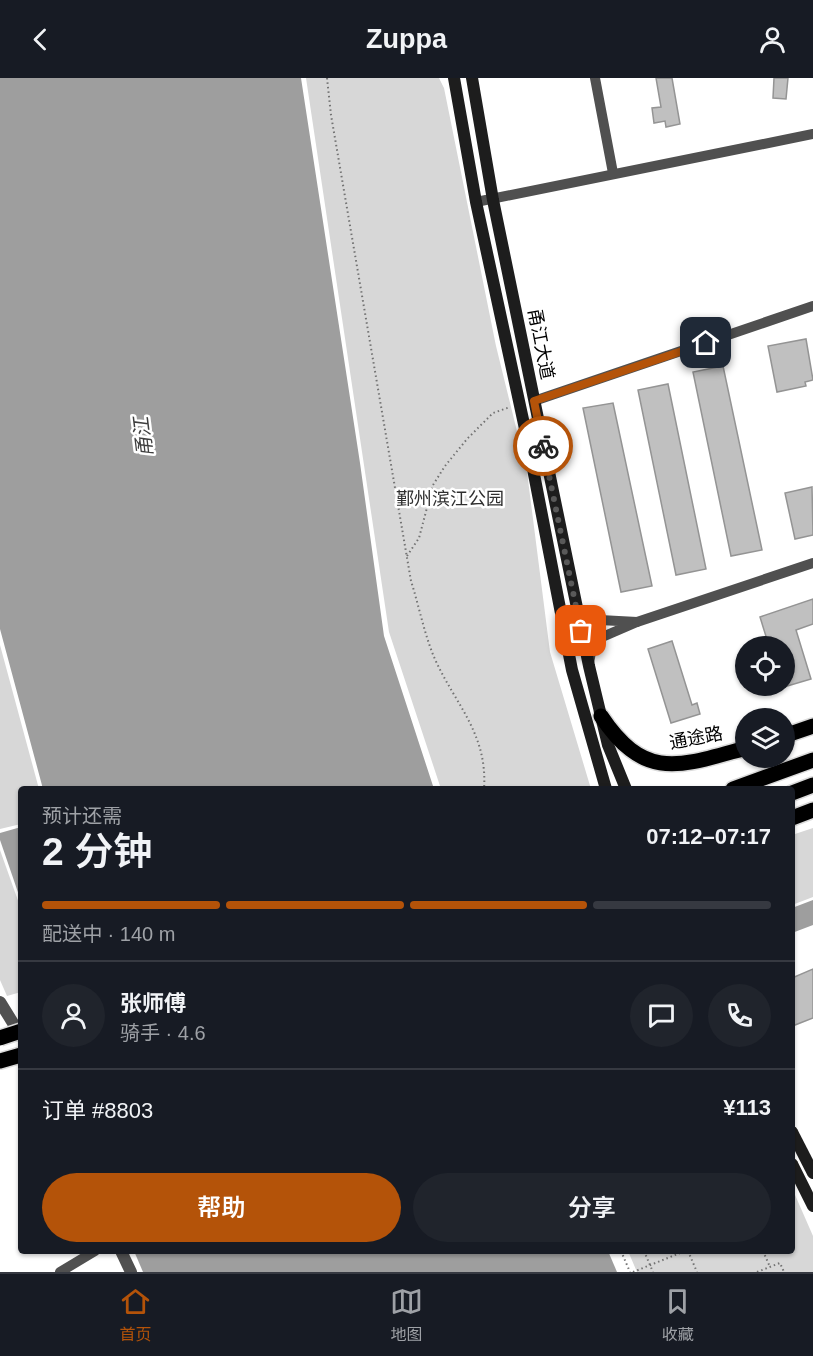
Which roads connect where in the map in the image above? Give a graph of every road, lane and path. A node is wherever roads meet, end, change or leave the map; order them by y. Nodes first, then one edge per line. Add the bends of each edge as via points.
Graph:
1 (327, 78) edge
2 (454, 78) edge
3 (471, 78) edge
4 (596, 78) edge
5 (813, 134) edge
6 (613, 173) junction
7 (493, 200) junction
8 (476, 202) junction
9 (813, 306) edge
10 (534, 401) junction
11 (519, 405) junction
12 (407, 556) junction
13 (813, 563) edge
14 (577, 613) junction
15 (638, 622) junction
16 (589, 666) junction
17 (601, 716) junction
18 (813, 726) edge
19 (795, 732) edge
20 (735, 751) edge
21 (813, 760) edge
22 (813, 785) edge
23 (484, 786) edge
24 (605, 786) edge
25 (625, 786) edge
26 (741, 786) edge
27 (795, 792) edge
28 (813, 810) edge
29 (795, 817) edge
30 (0, 1002) edge
31 (18, 1031) edge
32 (18, 1032) edge
33 (0, 1038) edge
34 (0, 1053) edge
35 (18, 1053) edge
36 (18, 1055) edge
37 (0, 1061) edge
38 (795, 1138) edge
39 (795, 1170) edge
40 (813, 1173) edge
41 (813, 1206) edge
42 (90, 1254) edge
43 (122, 1254) edge
44 (623, 1254) edge
45 (645, 1254) edge
46 (678, 1254) edge
47 (688, 1254) edge
48 (764, 1254) edge
49 (650, 1265) junction
50 (770, 1267) junction
51 (60, 1272) edge
52 (131, 1272) edge
53 (632, 1272) edge
54 (653, 1272) edge
55 (697, 1272) edge
56 (758, 1272) edge
57 (784, 1272) edge

1 - 12 path
2 - 8 main road, 甬江大道
3 - 7 main road, 甬江大道
4 - 6 street
5 - 6 street
6 - 7 street
7 - 8 street
7 - 10 main road, 甬江大道
8 - 11 main road, 甬江大道
9 - 10 street
10 - 14 main road, 甬江大道
11 - 12 path via 493,413 445,466 433,485 419,538
11 - 24 main road, 甬江大道 via 572,670
12 - 23 path via 434,656 473,726
13 - 15 street
14 - 15 street via 600,620
14 - 16 main road, 甬江大道
15 - 16 street via 593,641
16 - 17 main road, 甬江大道
17 - 20 main road, 通途路 via 615,737 647,760 675,765
17 - 25 main road, 甬江大道
18 - 19 main road
21 - 26 main road
22 - 27 main road
28 - 29 main road
30 - 31 street
32 - 33 main road, bridge
34 - 35 street
36 - 37 main road
38 - 40 main road
39 - 41 main road
42 - 51 street
43 - 52 street
44 - 53 path
45 - 49 path
46 - 49 path
47 - 55 path
48 - 50 path
49 - 53 path
49 - 54 path
50 - 56 path
50 - 57 path via 780,1263

